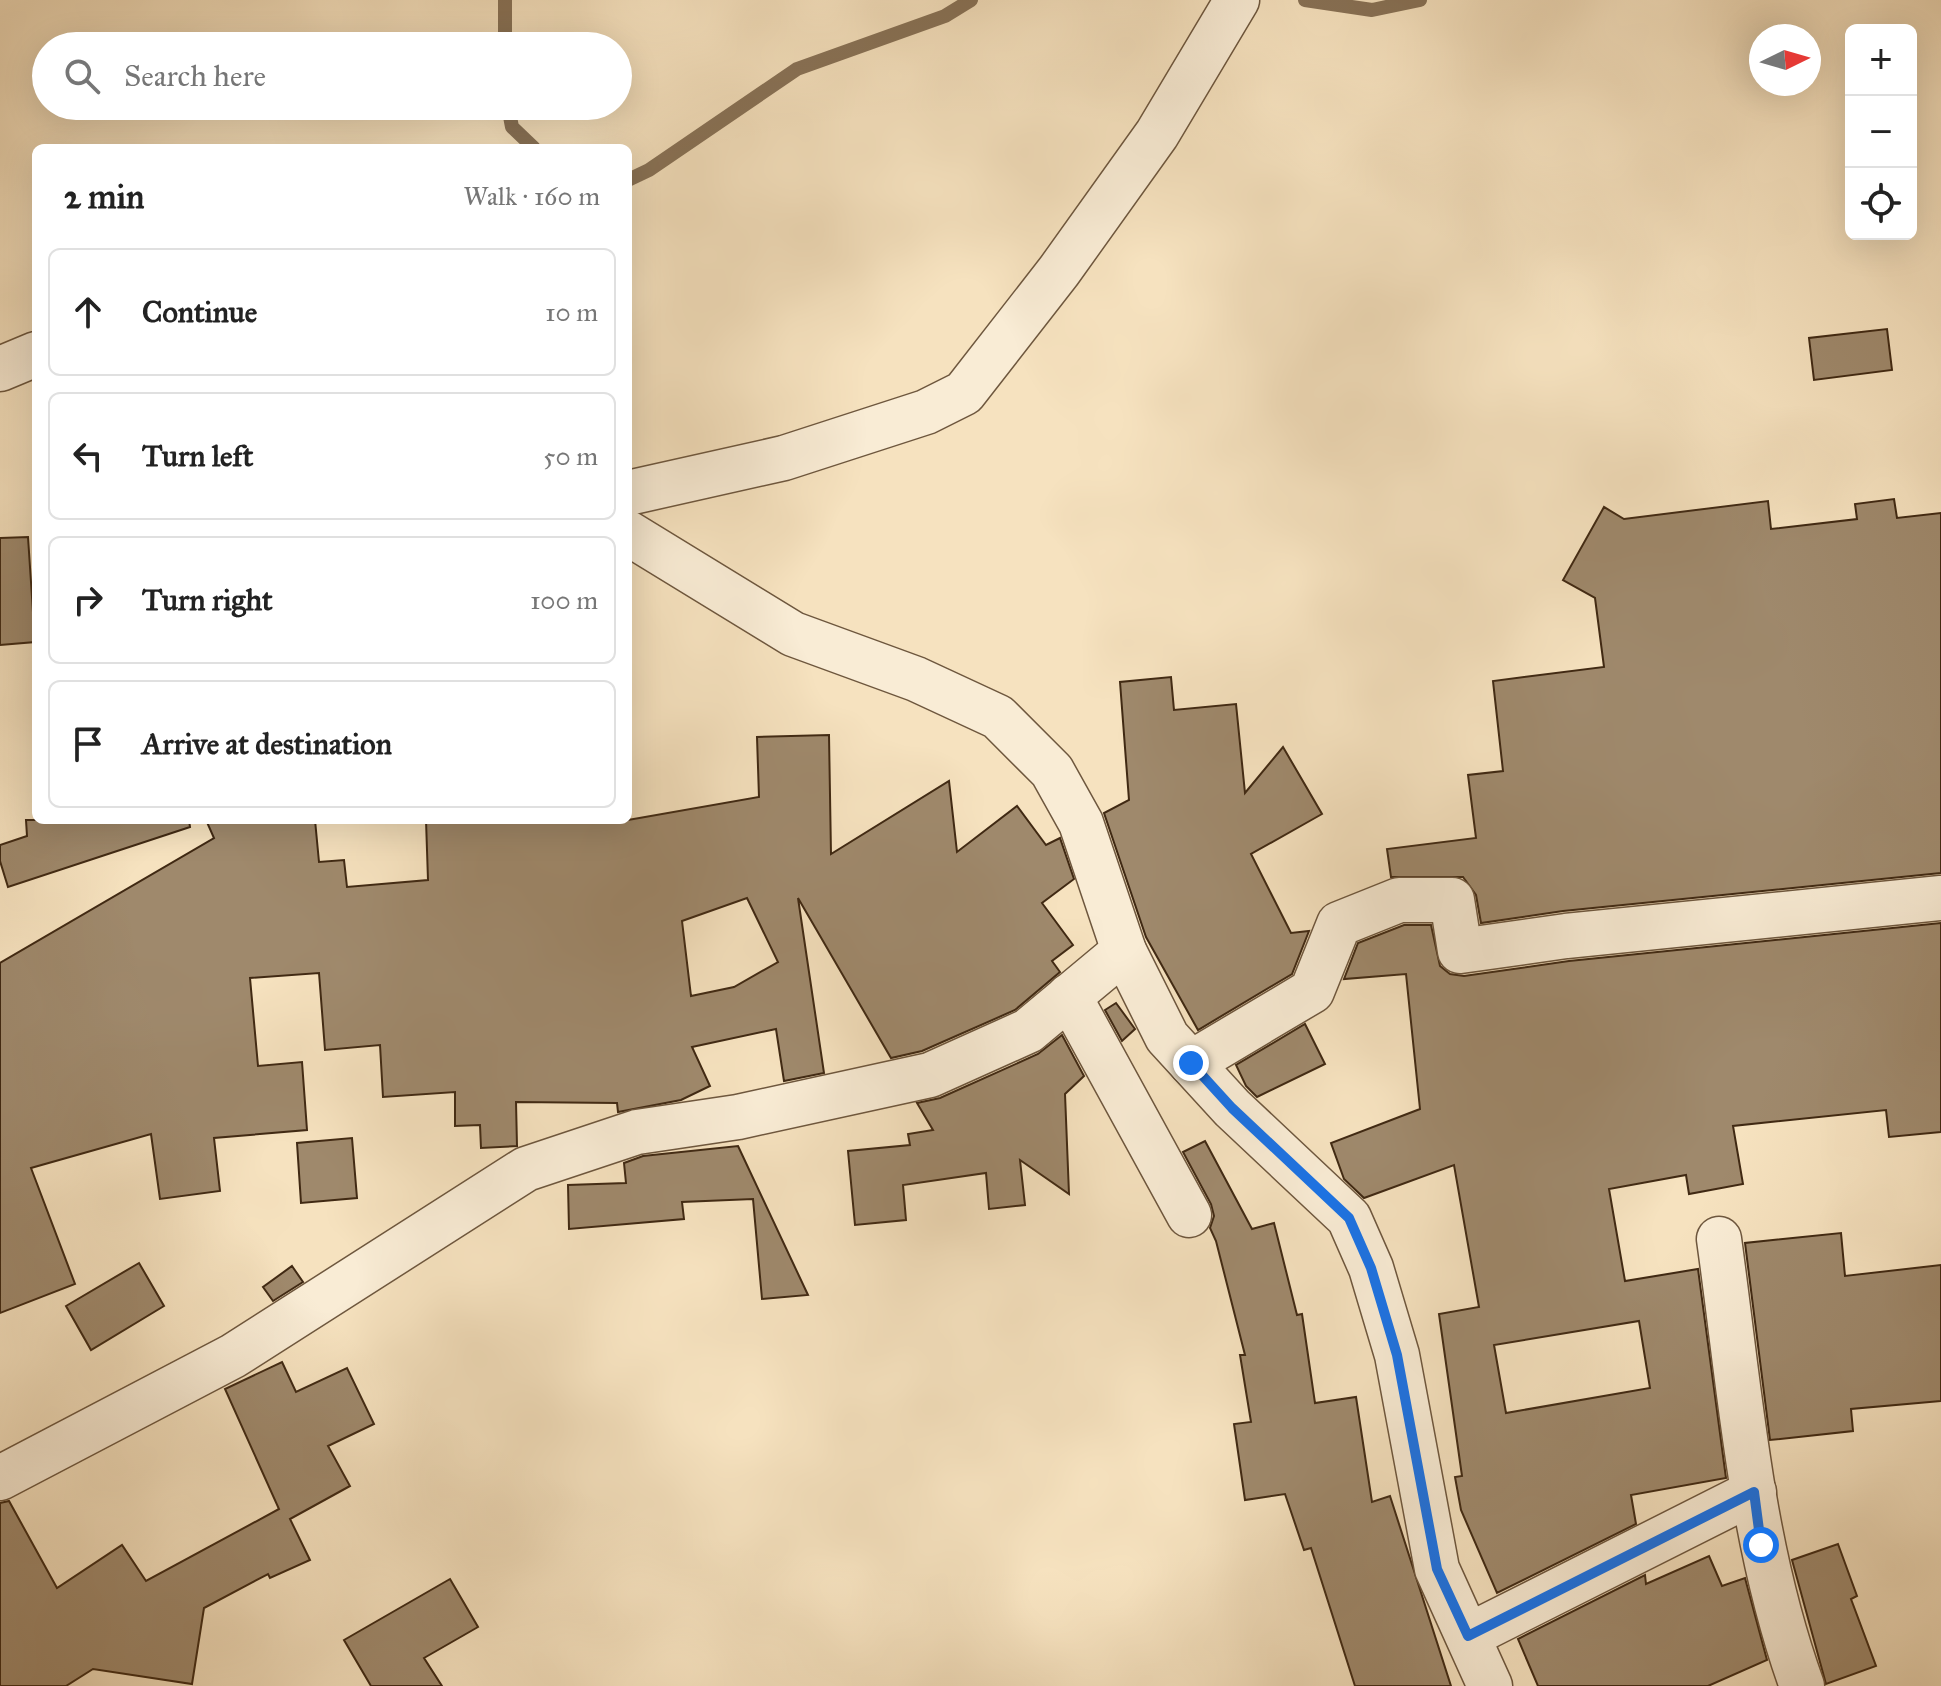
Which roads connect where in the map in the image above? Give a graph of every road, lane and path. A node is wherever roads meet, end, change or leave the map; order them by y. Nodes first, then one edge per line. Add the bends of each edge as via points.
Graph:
1 (1237, 0) edge
2 (32, 356) edge
3 (0, 369) edge
4 (632, 492) edge
5 (632, 535) edge
6 (1941, 898) edge
7 (1124, 951) junction
8 (1069, 996) junction
9 (1191, 1063) junction
10 (1189, 1215) dead end
11 (1719, 1239) dead end
12 (0, 1478) edge
13 (1754, 1492) junction
14 (1468, 1636) junction
15 (1490, 1686) edge
16 (1802, 1686) edge

1 - 4 street via 1157,134 964,393 926,412 784,458
2 - 3 street
5 - 7 street via 793,634 916,679 998,717 1052,771 1081,823
6 - 9 street via 1460,951 1452,900 1399,900 1339,924 1312,991
7 - 8 street
7 - 9 street via 1167,1037
8 - 10 street
8 - 12 street via 1028,1031 930,1075 738,1117 637,1132 526,1169 233,1356
9 - 14 street via 1349,1218 1371,1268 1397,1355 1437,1569
11 - 13 street
13 - 14 street
13 - 16 street via 1761,1545
14 - 15 street

